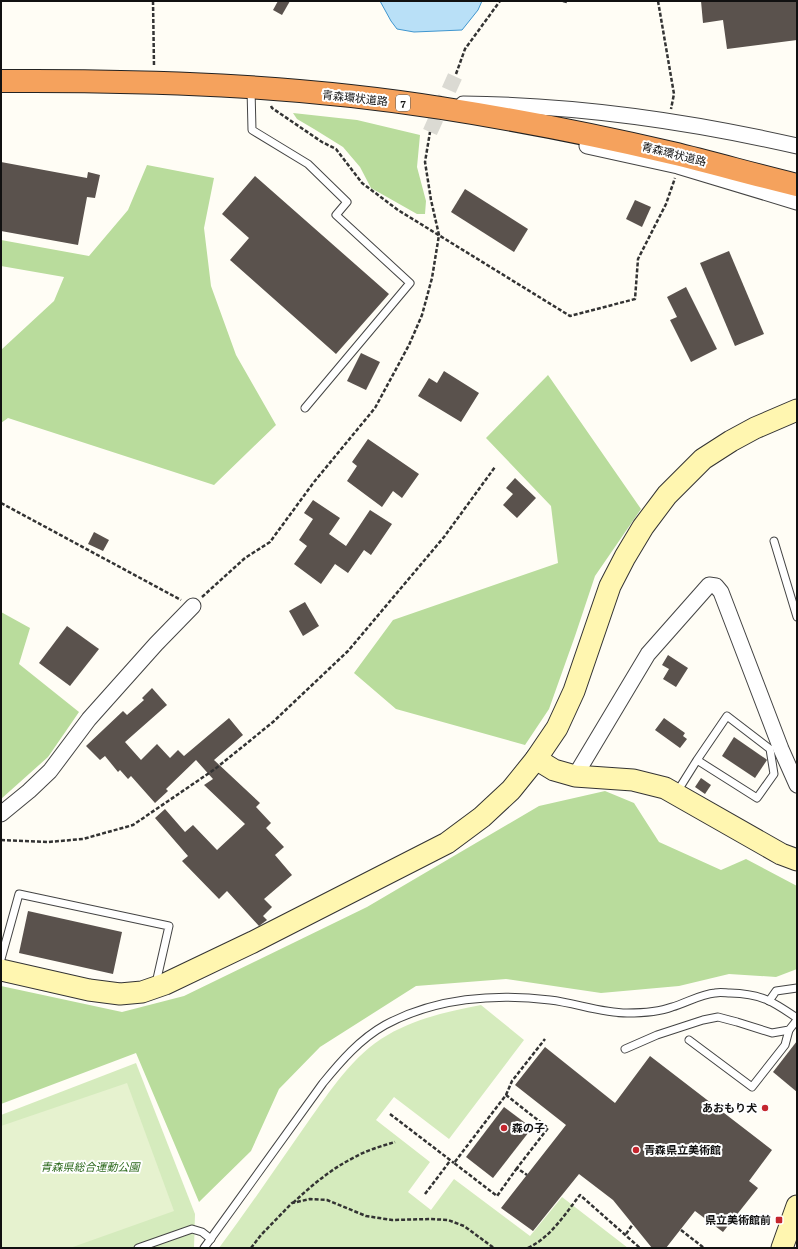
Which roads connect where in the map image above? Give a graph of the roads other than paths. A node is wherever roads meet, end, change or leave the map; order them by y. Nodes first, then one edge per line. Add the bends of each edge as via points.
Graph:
1 (1, 81) edge
2 (259, 88) junction
3 (404, 103) junction
4 (441, 108) junction
5 (797, 146) edge
6 (797, 186) edge
7 (797, 202) edge
8 (305, 408) dead end
9 (797, 410) edge
10 (774, 541) dead end
11 (193, 606) road end
12 (797, 617) edge
13 (536, 759) junction
14 (697, 760) junction
15 (575, 776) junction
16 (797, 786) edge
17 (676, 794) junction
18 (1, 814) edge
19 (797, 860) edge
20 (1, 959) edge
21 (1, 970) edge
22 (155, 987) junction
23 (797, 988) edge
24 (769, 1001) junction
25 (797, 1019) edge
26 (788, 1030) junction
27 (689, 1040) dead end
28 (625, 1049) dead end
29 (797, 1206) edge
30 (211, 1239) junction
31 (138, 1248) edge
32 (204, 1248) edge
33 (782, 1248) edge

1 - 2 highway, 青森環状道路 / 7 via 154,83
2 - 3 highway, 青森環状道路 / 7
2 - 8 lane via 252,130 308,164 347,202 336,215 410,283
3 - 4 highway, 青森環状道路 / 7
3 - 5 street via 544,107 668,121
4 - 6 highway, 青森環状道路 / 7 via 624,142
4 - 7 street via 512,130 678,166
9 - 13 street via 749,431 703,459 667,495 643,527 610,586 574,691 557,728
10 - 12 lane
11 - 18 street via 89,719 50,771
13 - 15 street via 554,770
13 - 22 street via 511,790 482,817 447,843 252,942
14 - 14 lane via 727,716 770,749 774,774 757,798
14 - 17 lane
15 - 16 street via 648,654 709,585 716,586 721,592
15 - 17 street via 633,780
17 - 19 street via 781,854
20 - 22 lane via 19,894 170,926
21 - 22 street via 89,990 120,994 142,992
23 - 24 lane via 776,991
24 - 25 lane
24 - 30 lane via 745,994 715,992 671,1008 626,1013 532,998 497,996 442,1004 413,1013 385,1025 340,1061
25 - 26 lane
26 - 27 lane via 785,1045 752,1087
26 - 28 lane via 772,1033 718,1017 657,1035
29 - 33 street
30 - 31 lane via 202,1232 192,1229
30 - 32 lane

